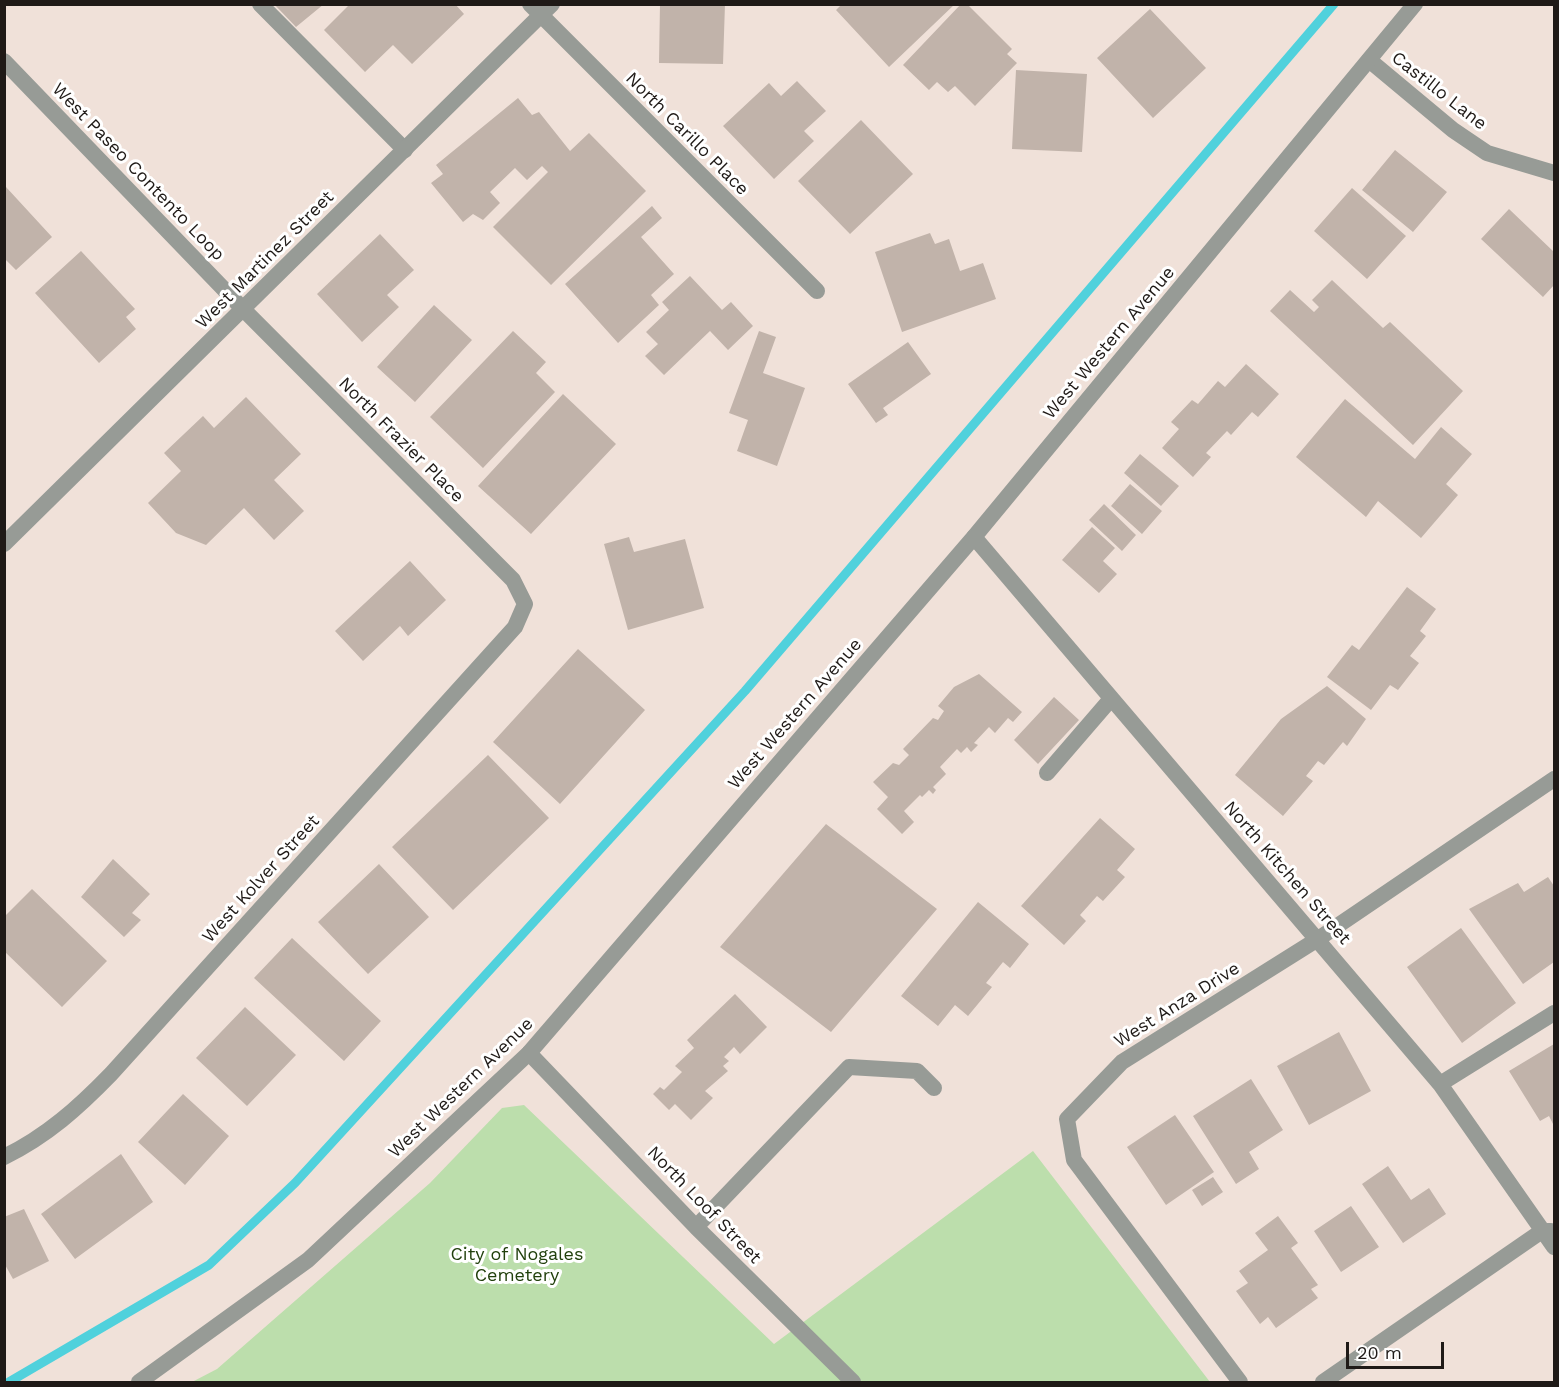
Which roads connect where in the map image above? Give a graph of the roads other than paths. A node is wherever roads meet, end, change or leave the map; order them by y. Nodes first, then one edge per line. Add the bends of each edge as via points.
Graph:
1 (260, 4) edge
2 (1415, 4) edge
3 (541, 8) edge
4 (1369, 60) junction
5 (4, 61) edge
6 (405, 150) junction
7 (1554, 173) edge
8 (817, 291) dead end
9 (243, 309) junction
10 (974, 537) junction
11 (4, 544) edge
12 (525, 604) joint
13 (1110, 700) junction
14 (1047, 773) dead end
15 (1554, 779) edge
16 (1318, 939) junction
17 (1554, 1012) edge
18 (529, 1053) junction
19 (1440, 1084) junction
20 (934, 1088) dead end
21 (4, 1157) edge
22 (696, 1227) junction
23 (1548, 1231) edge
24 (1554, 1247) edge
25 (139, 1383) edge
26 (853, 1383) edge
27 (1240, 1383) edge
28 (1323, 1383) edge

1 - 6 street
2 - 4 street, West Western Avenue
3 - 6 street, West Martinez Street
3 - 8 street, North Carillo Place
4 - 7 street, Castillo Lane via 1487,153
4 - 10 street, West Western Avenue
5 - 9 street, West Paseo Contento Loop
6 - 9 street, West Martinez Street
9 - 11 street, West Martinez Street
9 - 12 street, North Frazier Place via 513,580
10 - 13 street, North Kitchen Street
10 - 18 street, West Western Avenue
12 - 21 street, West Kolver Street via 515,627 111,1074 70,1115
13 - 14 street
13 - 16 street, North Kitchen Street
15 - 16 street, West Anza Drive
16 - 19 street, North Kitchen Street
16 - 27 street, West Anza Drive via 1122,1062 1067,1119 1074,1160
17 - 19 street
18 - 22 street, North Loof Street
18 - 25 street, West Western Avenue via 308,1260
19 - 23 street, North Kitchen Street
20 - 22 street via 917,1071 849,1067
22 - 26 street, North Loof Street
23 - 24 street, North Kitchen Street
23 - 28 street

